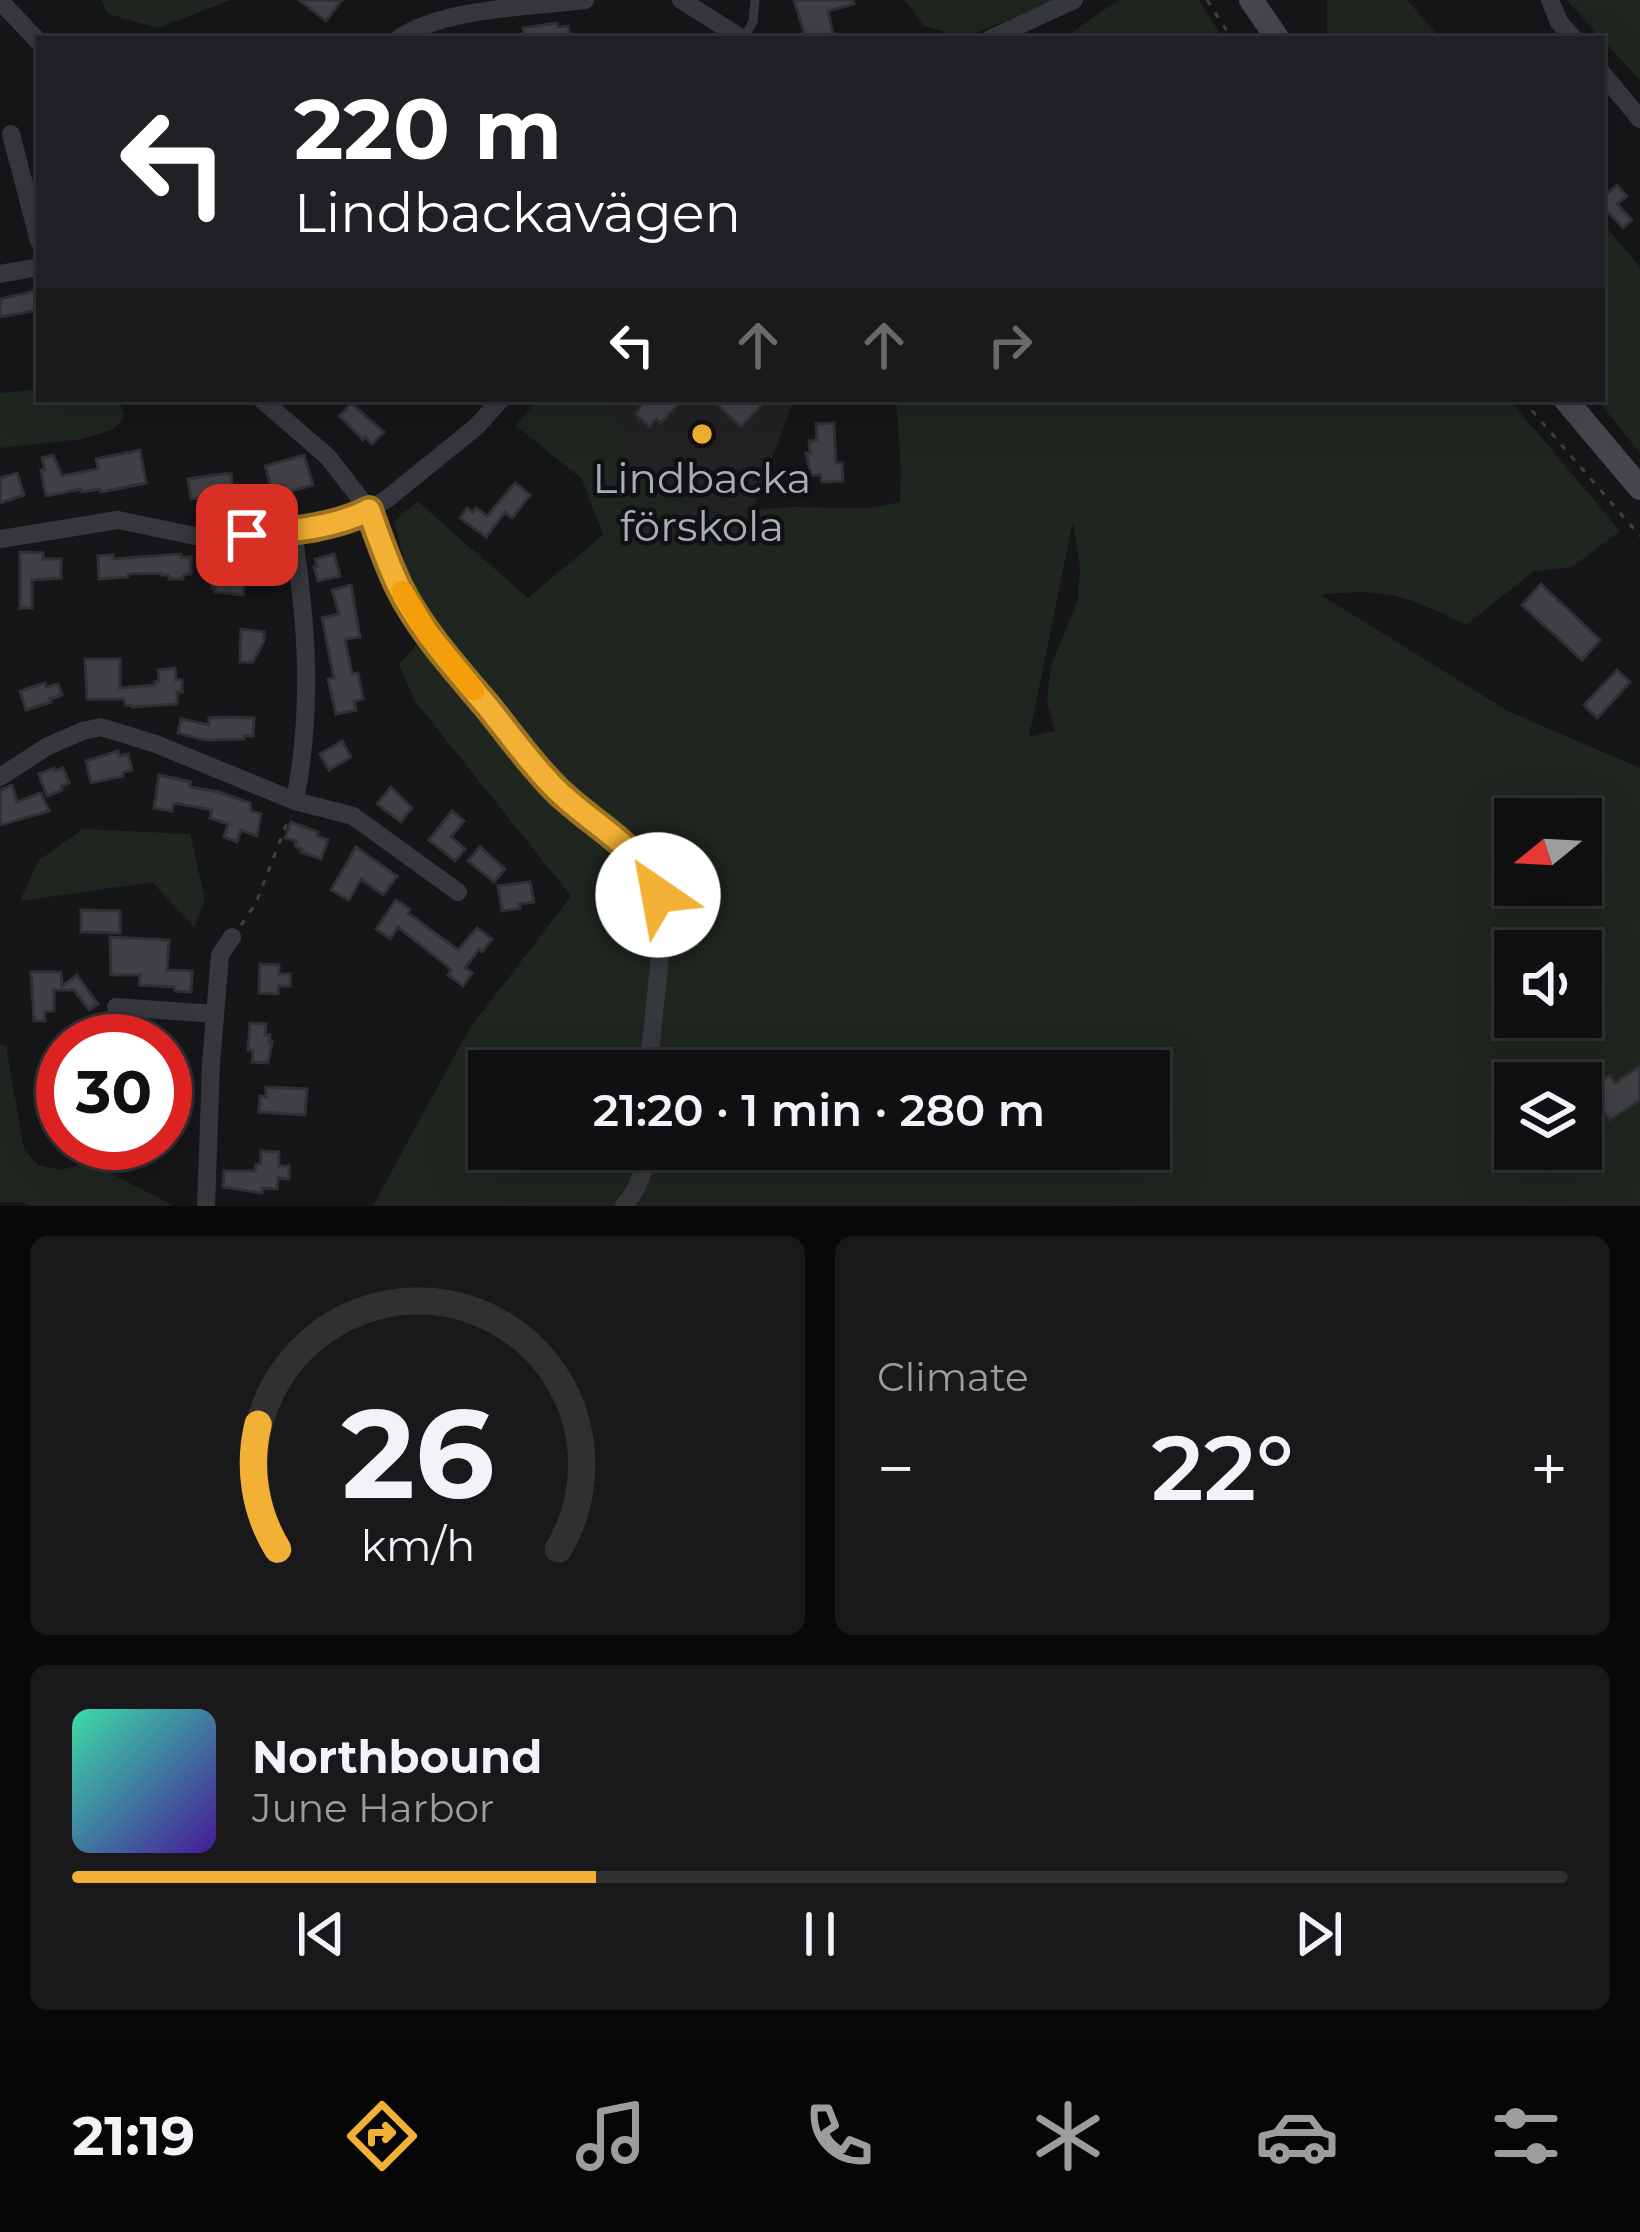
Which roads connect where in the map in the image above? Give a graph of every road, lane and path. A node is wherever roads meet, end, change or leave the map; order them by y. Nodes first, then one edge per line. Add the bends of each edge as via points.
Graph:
1 (585, 0) edge
2 (681, 0) edge
3 (755, 0) edge
4 (1074, 0) edge
5 (1207, 0) edge
6 (1251, 0) edge
7 (1550, 0) edge
8 (0, 1) edge
9 (403, 36) edge
10 (738, 36) edge
11 (745, 36) edge
12 (996, 36) edge
13 (1230, 36) edge
14 (1276, 36) edge
15 (1571, 36) edge
16 (36, 39) edge
17 (1605, 77) edge
18 (1640, 119) edge
19 (11, 134) dead end
20 (36, 230) edge
21 (36, 268) edge
22 (0, 274) edge
23 (264, 402) edge
24 (498, 402) edge
25 (1525, 402) edge
26 (1568, 402) edge
27 (1640, 488) edge
28 (369, 510) junction
29 (293, 531) junction
30 (1640, 536) edge
31 (0, 539) edge
32 (0, 777) edge
33 (296, 801) junction
34 (458, 892) dead end
35 (232, 938) joint
36 (116, 1007) dead end
37 (215, 1014) junction
38 (651, 1050) edge
39 (645, 1170) edge
40 (206, 1206) edge
41 (624, 1206) edge

1 - 9 street via 456,16
2 - 10 street
3 - 11 lane
4 - 12 street
5 - 13 path
6 - 14 main road
7 - 15 street
8 - 16 street
17 - 18 street
19 - 20 street
21 - 22 street
23 - 28 street via 328,457
24 - 28 street
25 - 30 path
26 - 27 main road
28 - 29 street
28 - 38 street via 428,634 550,783 652,878 663,928
29 - 31 street via 200,537 118,520
29 - 33 street via 309,696
32 - 33 street via 48,746 101,727
33 - 34 street via 353,816
33 - 35 path via 256,903
35 - 37 street via 220,955
36 - 37 street
37 - 40 street
39 - 41 street

